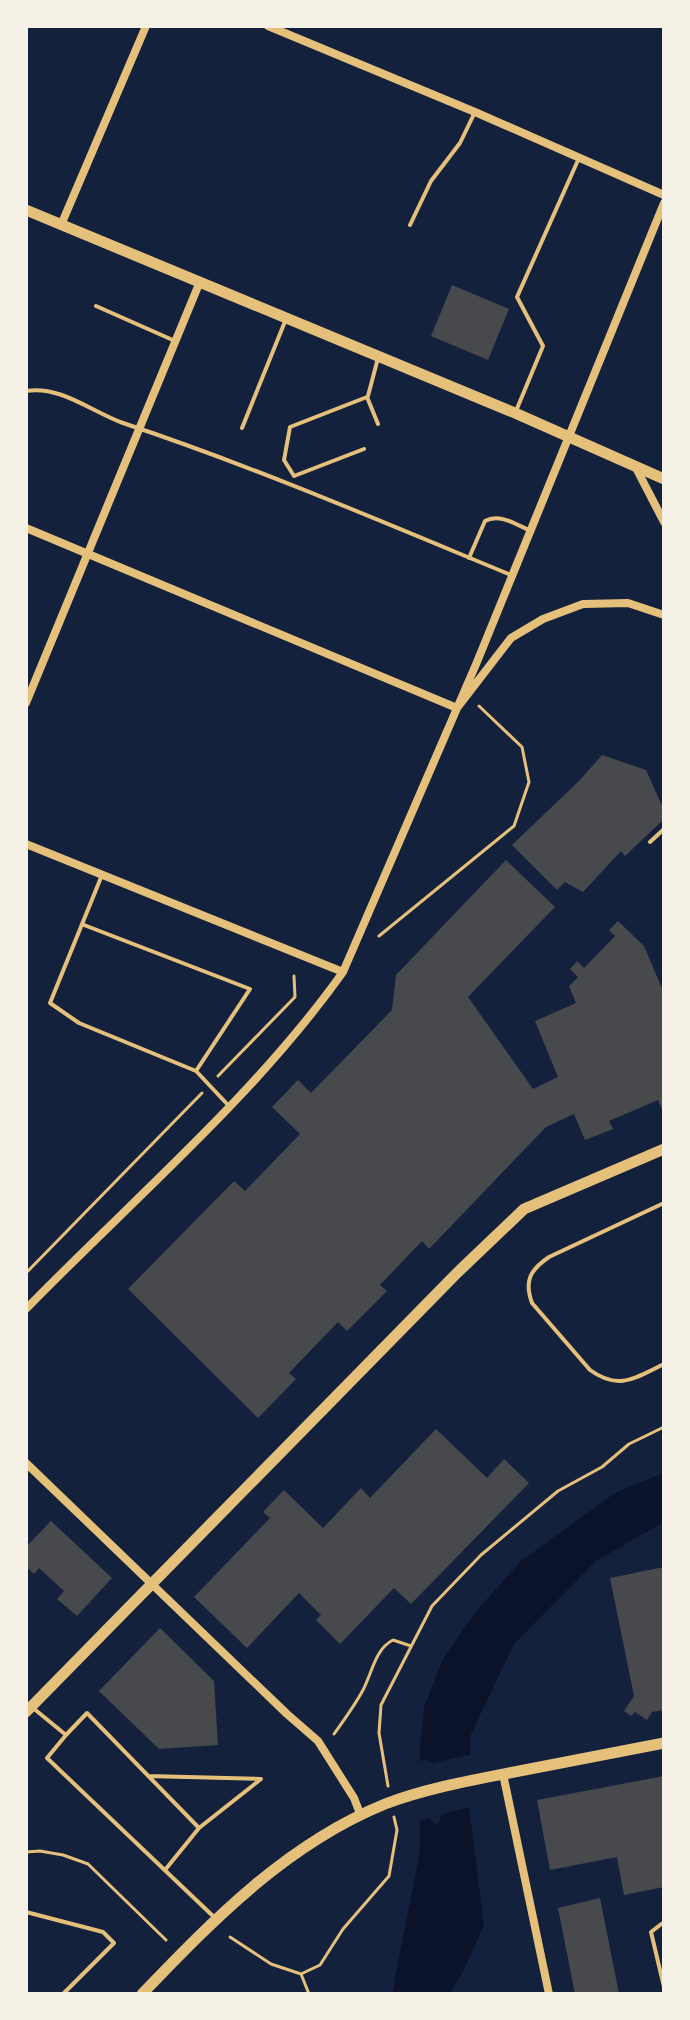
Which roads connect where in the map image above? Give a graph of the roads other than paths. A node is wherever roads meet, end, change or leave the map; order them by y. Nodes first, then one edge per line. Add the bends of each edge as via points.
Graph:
1 (146, 26) edge
2 (268, 26) edge
3 (475, 112) junction
4 (579, 158) junction
5 (664, 195) edge
6 (664, 203) edge
7 (26, 210) edge
8 (61, 225) junction
9 (410, 225) dead end
10 (199, 284) junction
11 (96, 306) dead end
12 (286, 319) junction
13 (175, 341) junction
14 (379, 356) junction
15 (26, 391) edge
16 (367, 397) junction
17 (515, 413) junction
18 (378, 424) dead end
19 (140, 427) junction
20 (242, 428) dead end
21 (570, 436) junction
22 (364, 449) dead end
23 (635, 465) junction
24 (294, 476) junction
25 (664, 479) edge
26 (289, 484) junction
27 (664, 522) edge
28 (26, 528) edge
29 (531, 531) junction
30 (86, 554) junction
31 (469, 558) junction
32 (512, 576) junction
33 (664, 615) edge
34 (26, 703) edge
35 (457, 708) junction
36 (664, 829) edge
37 (650, 842) dead end
38 (26, 844) edge
39 (102, 875) junction
40 (84, 925) junction
41 (343, 972) junction
42 (196, 1071) junction
43 (229, 1106) junction
44 (664, 1149) edge
45 (664, 1203) edge
46 (26, 1309) edge
47 (664, 1364) edge
48 (26, 1463) edge
49 (152, 1585) junction
50 (29, 1709) edge
51 (66, 1735) junction
52 (664, 1743) edge
53 (503, 1774) junction
54 (148, 1776) junction
55 (361, 1816) junction
56 (199, 1828) junction
57 (165, 1870) junction
58 (26, 1912) edge
59 (216, 1918) junction
60 (664, 1922) edge
61 (664, 1987) edge
62 (63, 1994) edge
63 (142, 1994) edge
64 (549, 1994) edge

1 - 8 street
2 - 3 street
3 - 4 street
3 - 9 lane
4 - 5 street
4 - 17 lane via 517,297 543,346
6 - 21 street
7 - 8 street
8 - 10 street
10 - 12 street
10 - 13 street
11 - 13 lane
12 - 14 street
12 - 20 lane
13 - 19 street
14 - 16 lane
14 - 17 street
15 - 19 lane via 40,388
16 - 18 lane
16 - 24 lane via 290,427 284,460
17 - 21 street
19 - 26 lane
19 - 30 street
21 - 23 street
21 - 29 street
22 - 24 lane
23 - 25 street
23 - 27 street
24 - 26 lane
26 - 31 lane
28 - 30 street
29 - 31 lane via 491,518
29 - 32 street
30 - 34 street
30 - 35 street
31 - 32 lane
32 - 35 street
33 - 35 street via 628,603 583,604 543,619 511,638
35 - 41 street
36 - 37 lane
38 - 39 street
39 - 40 lane
39 - 41 street
40 - 42 lane via 50,1003 79,1023
40 - 42 lane via 250,989
41 - 43 street
42 - 43 lane
43 - 46 street
44 - 49 street via 524,1209
45 - 47 lane via 549,1257 530,1275 527,1289 532,1303 599,1377 625,1381
48 - 49 street
49 - 50 street
49 - 55 street via 318,1741
50 - 51 lane
51 - 54 lane via 87,1713
51 - 57 lane via 47,1758
52 - 53 street
53 - 55 street
53 - 64 street
54 - 56 lane
54 - 56 lane via 261,1779
55 - 59 street via 283,1861
56 - 57 lane
57 - 59 lane
58 - 62 lane via 103,1932 114,1943
59 - 63 street
60 - 61 lane via 651,1932

